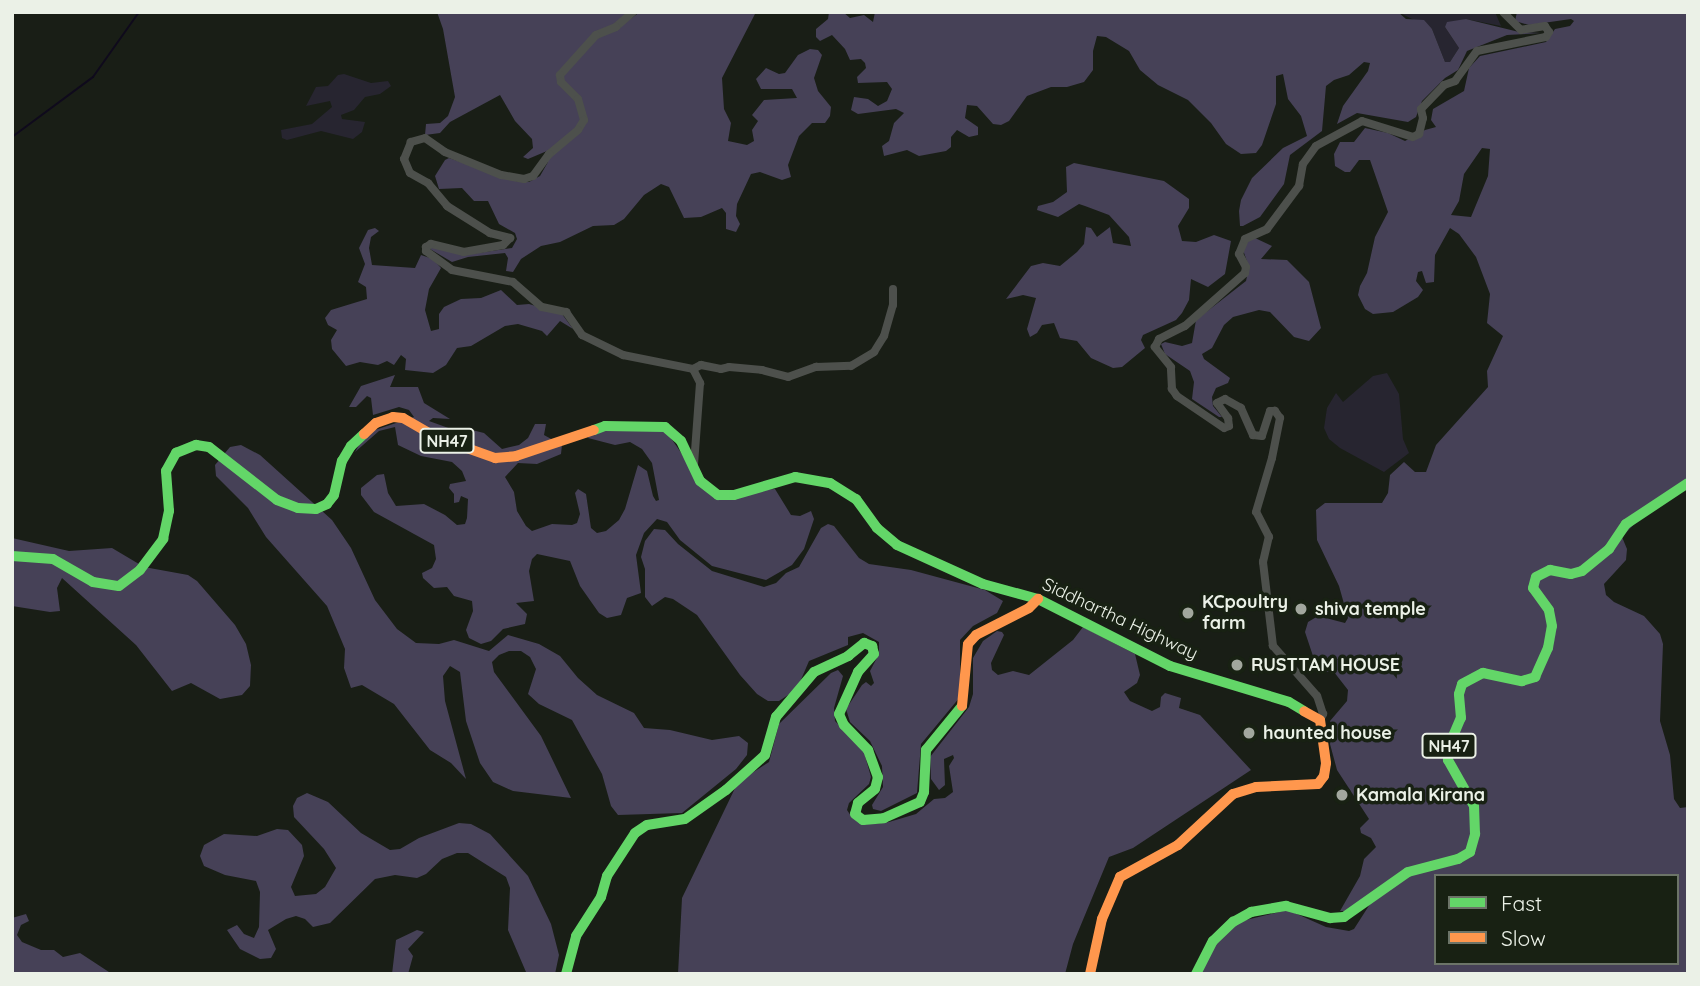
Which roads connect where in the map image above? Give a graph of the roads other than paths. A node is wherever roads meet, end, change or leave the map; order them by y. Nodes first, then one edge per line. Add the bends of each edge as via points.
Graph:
1 (633, 12) edge
2 (1503, 12) edge
3 (893, 289) dead end
4 (693, 369) junction
5 (693, 468) junction
6 (1688, 483) edge
7 (12, 556) edge
8 (1038, 599) junction
9 (1320, 720) junction
10 (566, 974) edge
11 (1090, 974) edge
12 (1196, 974) edge

1 - 4 street via 616,27 596,35 561,75 561,82 578,99 584,121 533,176 501,175 423,138 411,142 404,159 408,171 428,183 447,206 490,233 510,238 503,245 464,252 427,246 426,251 447,267 513,282 542,307 566,312 582,335 617,353
2 - 9 street via 1521,30 1545,26 1549,32 1546,37 1477,51 1455,81 1444,85 1421,109 1419,134 1362,121 1316,146 1303,164 1299,186 1267,229 1245,239 1239,254 1247,267 1245,273 1185,326 1159,339 1156,346 1171,367 1177,396 1224,428 1229,426 1228,418 1217,402 1225,399 1241,408 1253,435 1262,436 1270,411 1280,418 1256,512 1269,537 1263,562 1273,646 1317,696 1323,715
3 - 4 street via 893,305 881,341 874,352 851,366 816,367 788,377 729,367 701,365
4 - 5 street via 699,383
5 - 7 main road, Siddhartha Highway / NH47 via 681,441 665,427 605,426 516,456 495,458 393,417 376,424 351,446 342,461 334,495 316,509 277,500 209,447 195,445 176,453 166,471 169,511 163,538 140,570 119,586 93,582 53,559
5 - 8 main road, Siddhartha Highway / NH47 via 709,490 723,496 795,477 830,483 856,499 877,528 897,545 983,584
6 - 12 main road, NH47 via 1626,524 1609,549 1582,571 1550,570 1536,577 1533,588 1551,613 1552,626 1535,677 1522,681 1483,673 1462,684 1458,700 1461,718 1448,748 1448,760 1474,806 1471,852 1408,872 1344,918 1286,906 1251,912 1213,941
8 - 9 main road, Siddhartha Highway / NH47 via 1170,666 1289,702
8 - 10 main road via 968,644 963,705 926,750 920,802 884,818 863,820 855,814 858,803 876,787 878,777 868,750 839,714 858,672 874,654 872,646 864,643 816,670 776,717 765,755 726,790 685,819 647,825 635,833 576,936
9 - 11 main road via 1326,763 1318,784 1256,787 1233,794 1178,845 1120,877 1102,919

